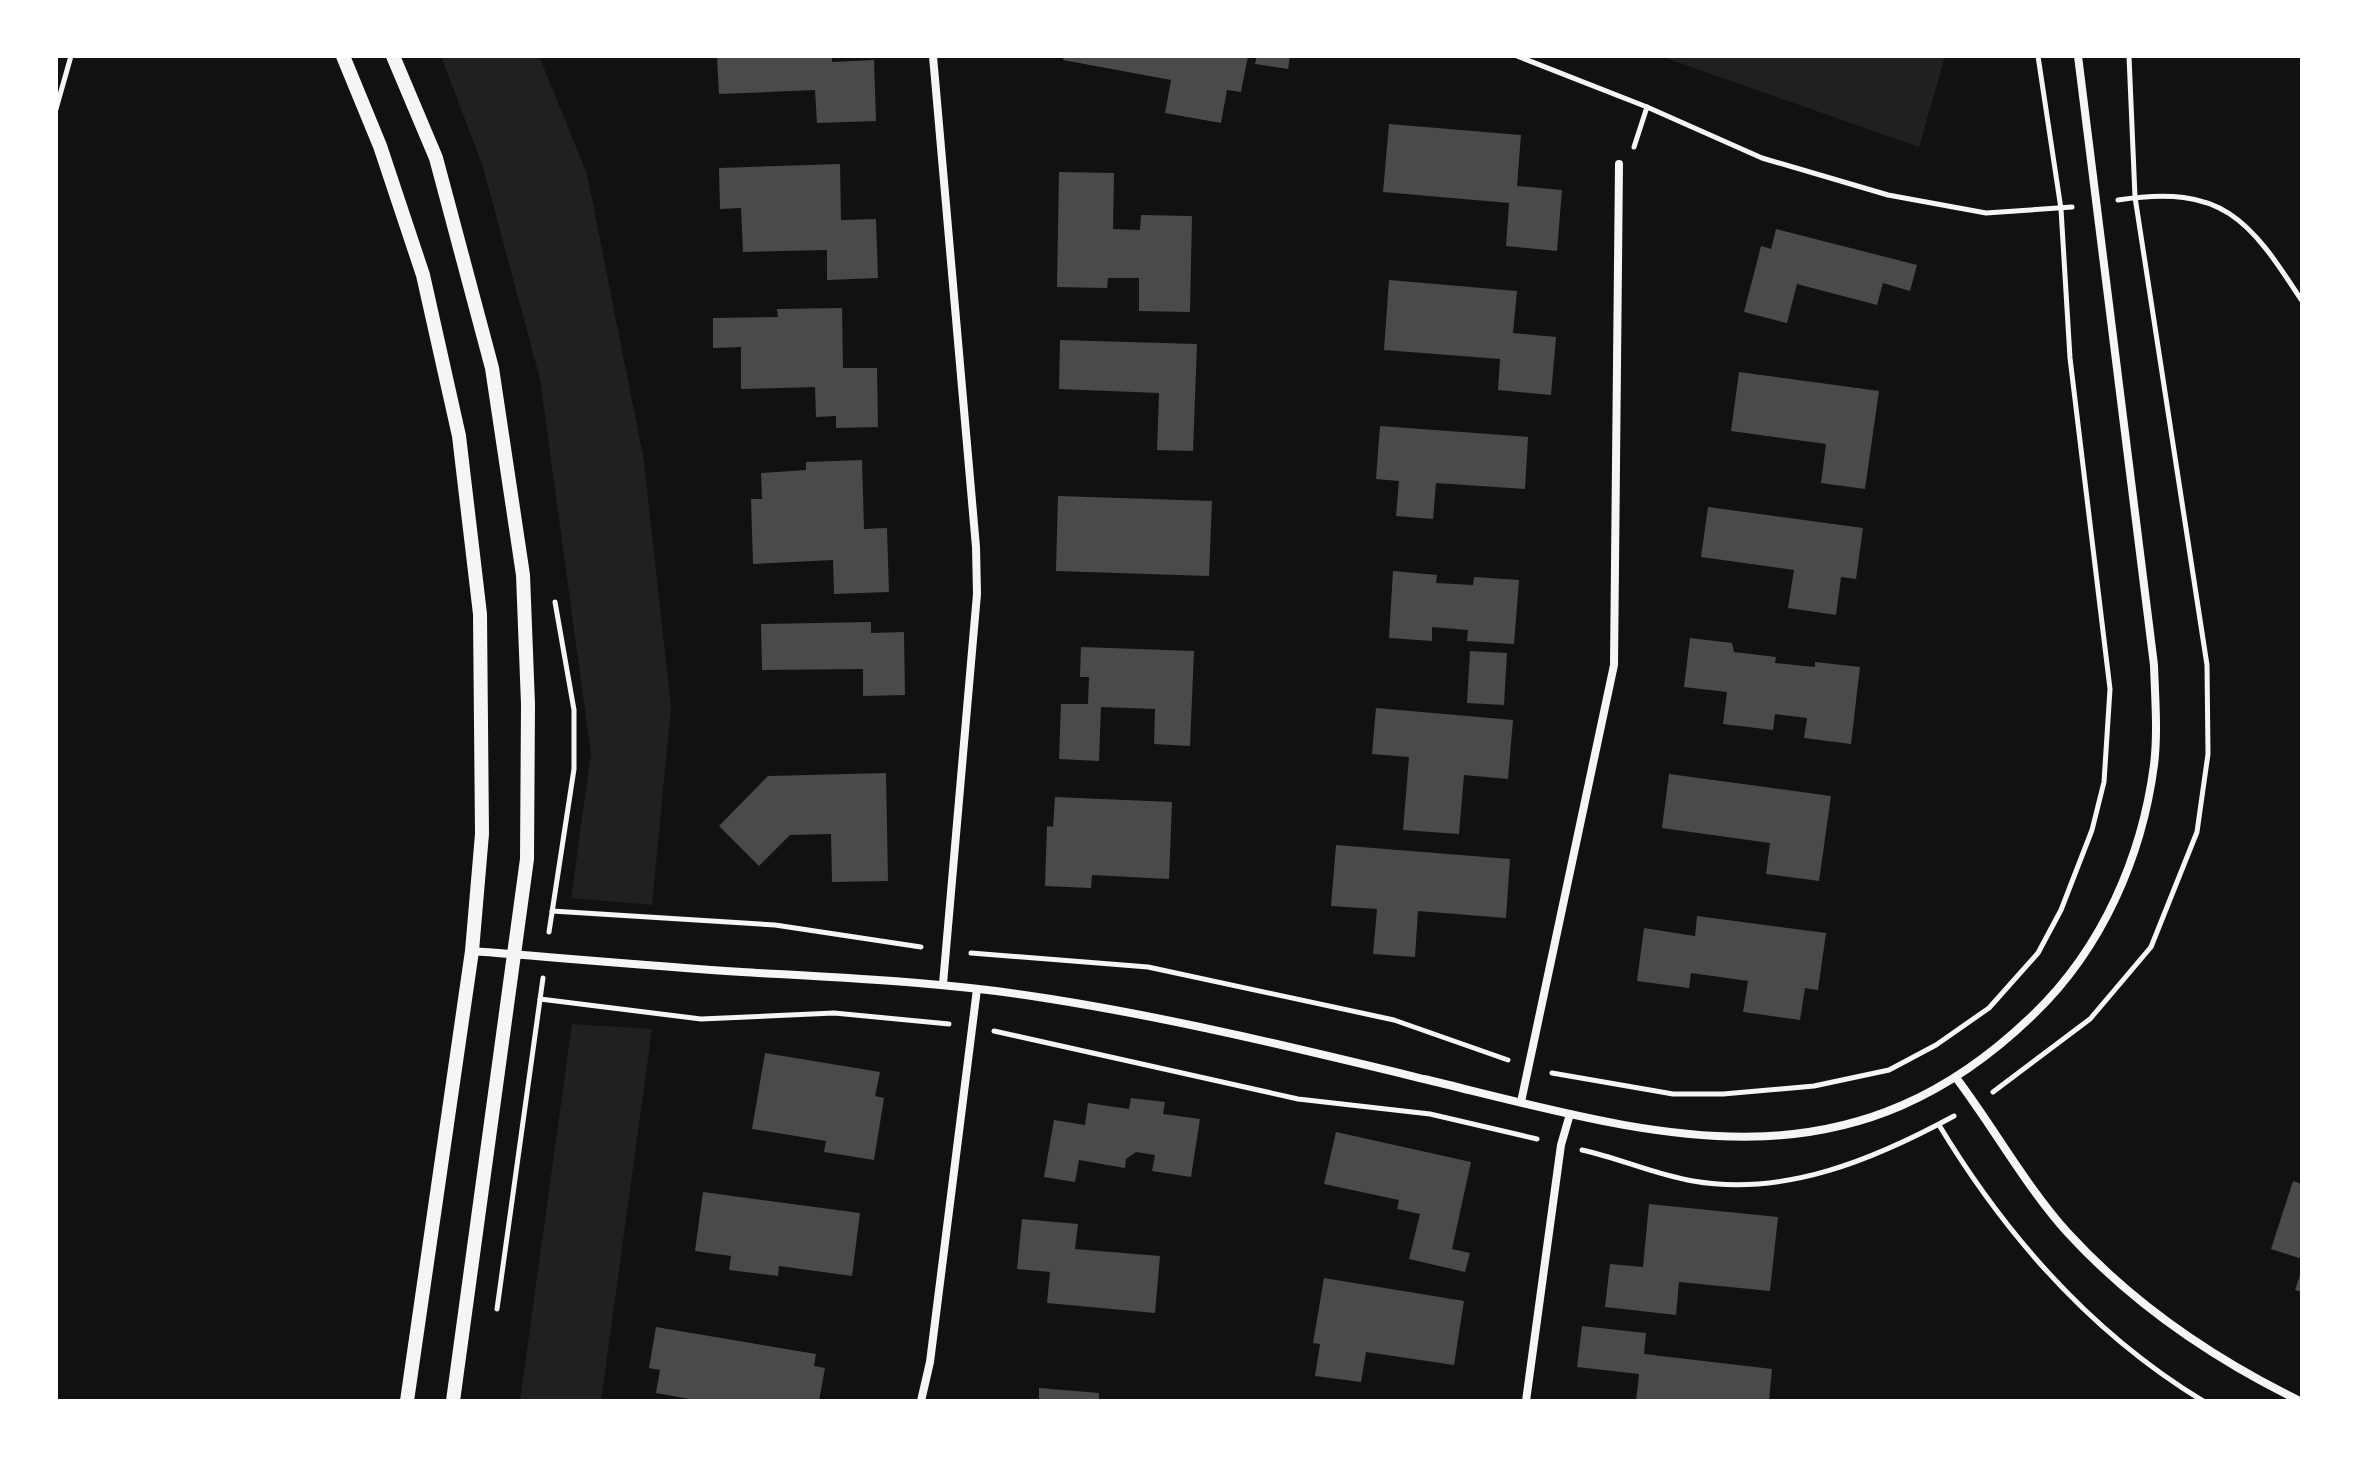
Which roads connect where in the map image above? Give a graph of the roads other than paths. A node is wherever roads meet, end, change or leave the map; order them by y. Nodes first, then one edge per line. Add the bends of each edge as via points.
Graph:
1 (343, 56) edge
2 (393, 56) edge
3 (933, 56) edge
4 (2078, 56) edge
5 (1619, 164) road end
6 (472, 951) junction
7 (514, 955) junction
8 (943, 984) junction
9 (977, 989) junction
10 (1957, 1079) junction
11 (1521, 1102) junction
12 (1570, 1114) junction
13 (407, 1401) edge
14 (453, 1401) edge
15 (921, 1401) edge
16 (1526, 1401) edge
17 (2300, 1401) edge

1 - 6 street via 423,275 459,436 480,614 482,834
2 - 7 street via 436,158 492,368 523,575 527,859
3 - 8 street via 977,594
4 - 10 street via 2154,665 2154,766 2140,832 2099,932 2040,1008
5 - 11 street via 1614,665
6 - 7 street
6 - 13 street
7 - 8 street
7 - 14 street
8 - 9 street
9 - 11 street via 1262,1040
9 - 15 street
10 - 12 street via 1856,1123 1772,1138 1706,1138
10 - 17 street via 2067,1231 2145,1308 2235,1370
11 - 12 street
12 - 16 street via 1561,1145

